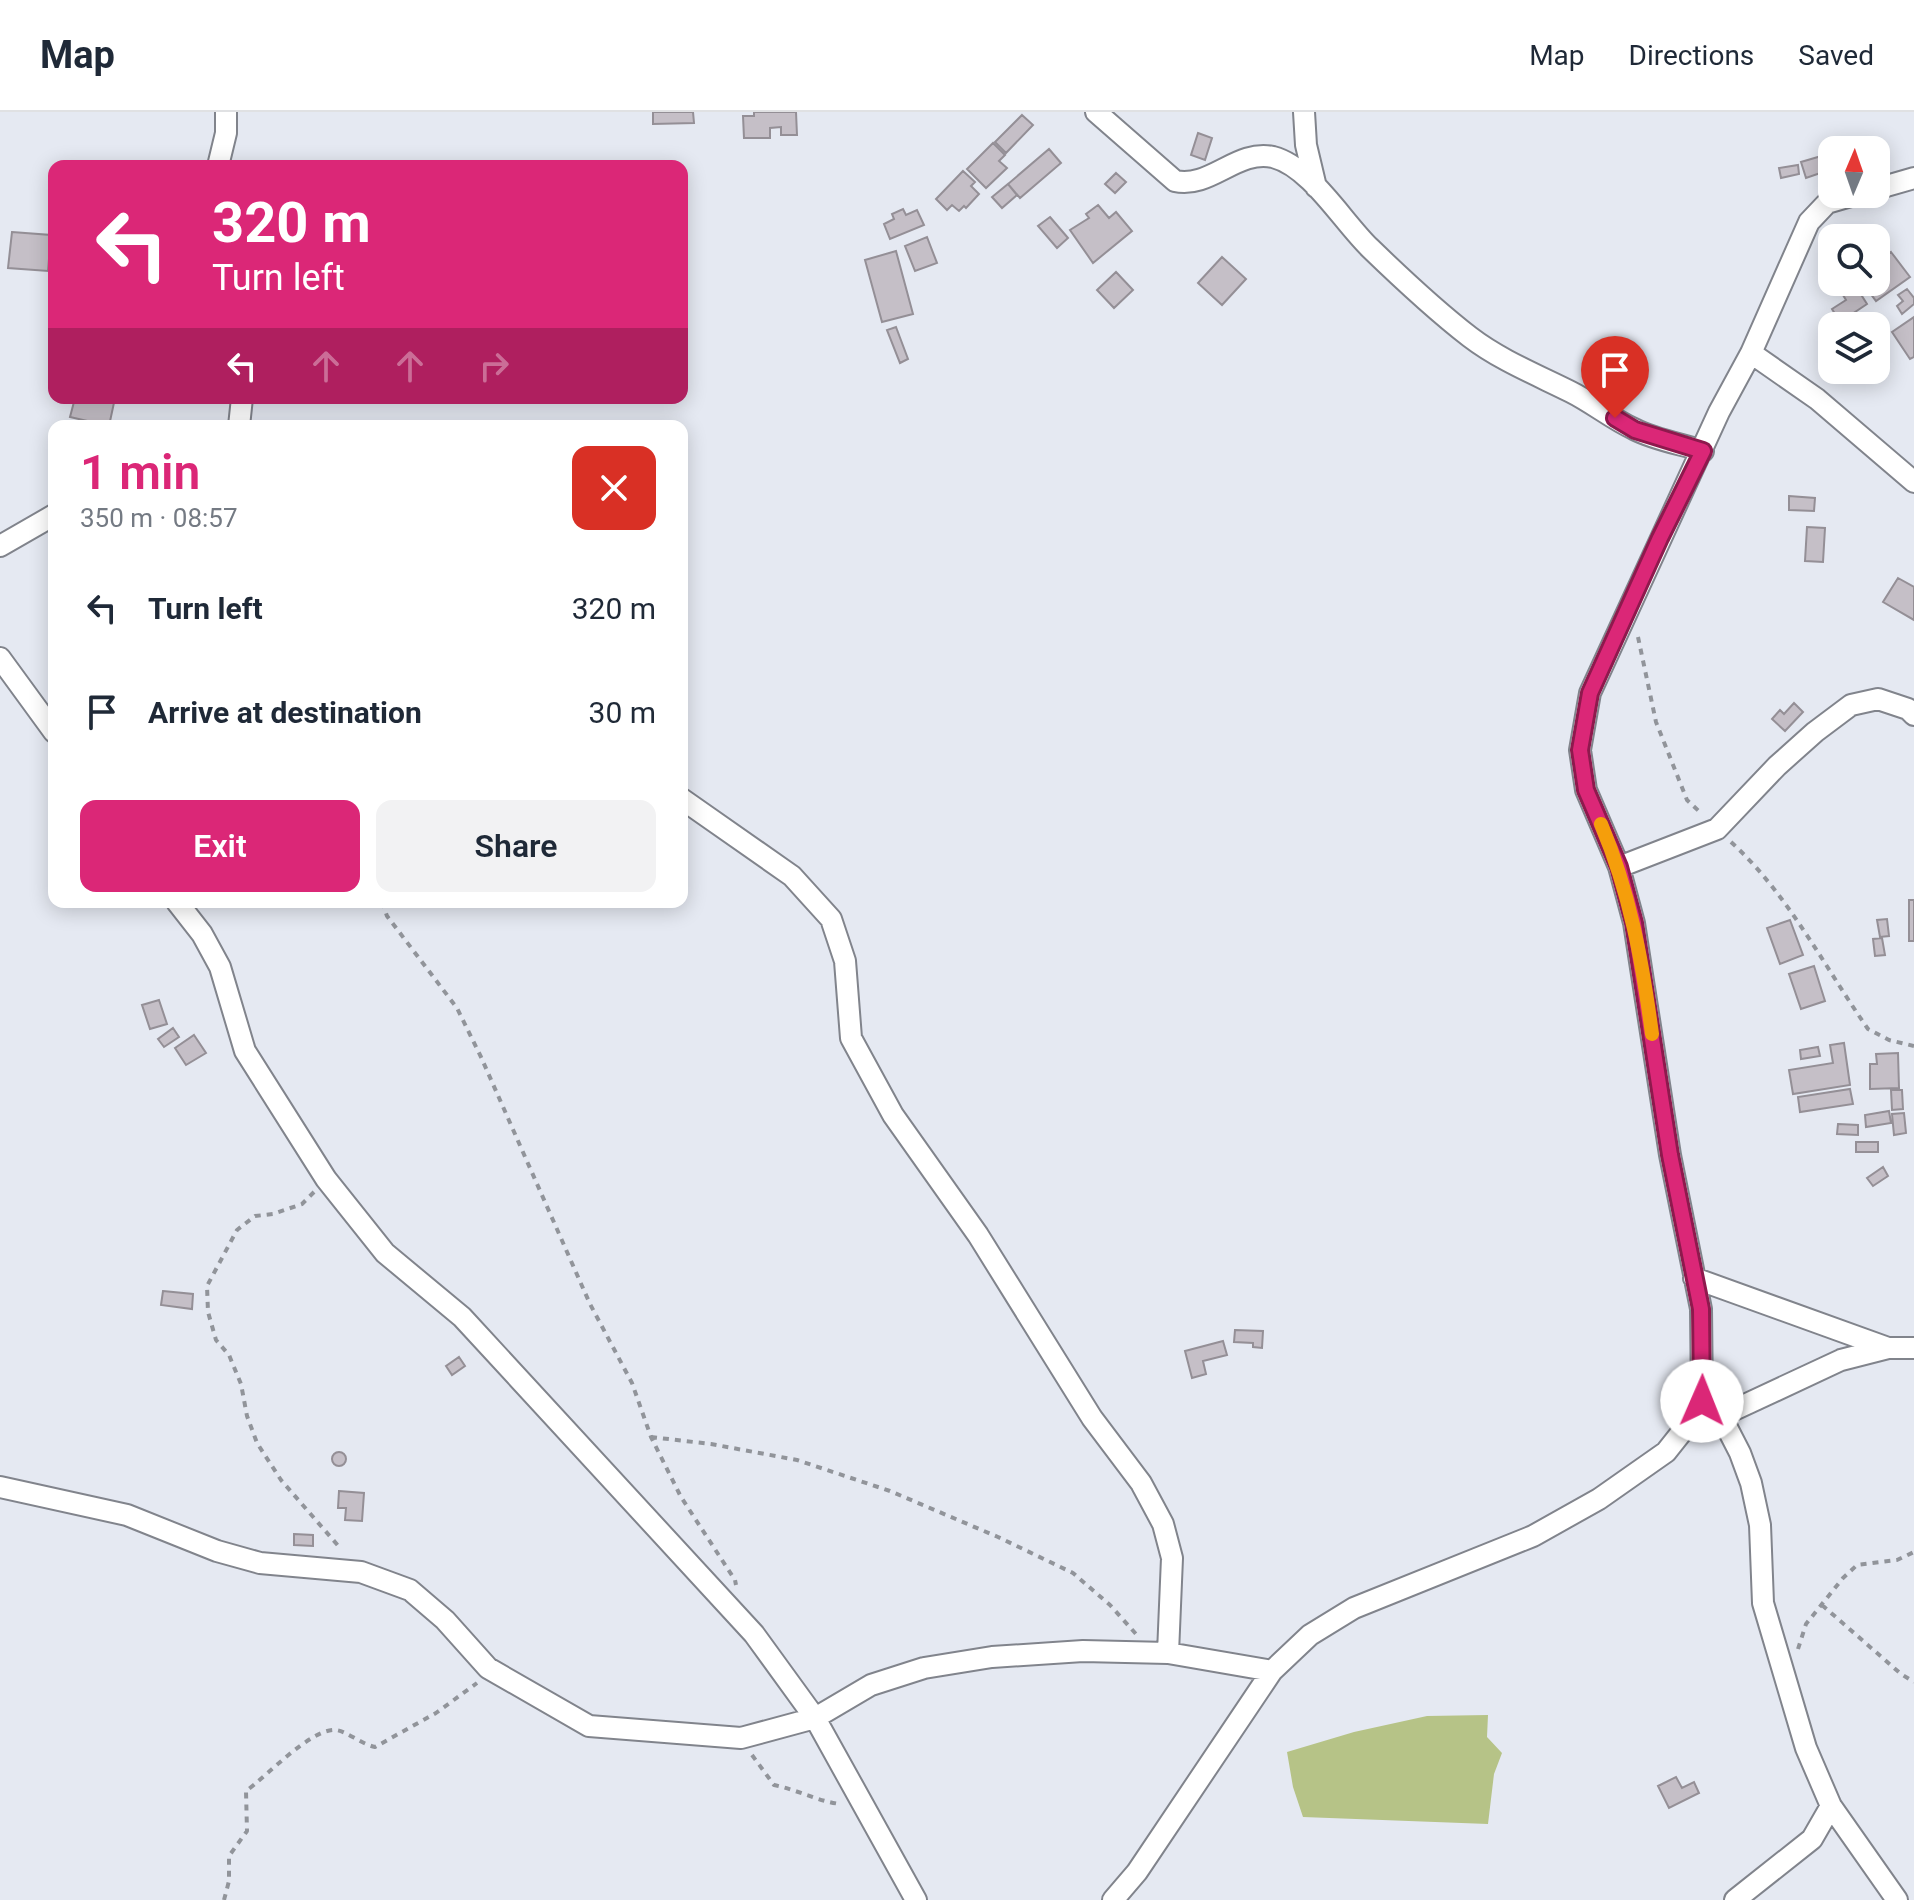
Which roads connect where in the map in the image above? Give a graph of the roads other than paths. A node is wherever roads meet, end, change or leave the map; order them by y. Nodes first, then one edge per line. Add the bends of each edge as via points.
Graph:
1 (226, 112) edge
2 (1096, 112) edge
3 (1304, 112) edge
4 (219, 160) edge
5 (1914, 178) edge
6 (1890, 185) edge
7 (1317, 188) junction
8 (1822, 208) edge
9 (1751, 353) junction
10 (1703, 451) junction
11 (1914, 482) edge
12 (48, 518) edge
13 (0, 546) edge
14 (0, 658) edge
15 (1914, 715) edge
16 (48, 724) edge
17 (688, 803) edge
18 (1619, 867) junction
19 (182, 908) edge
20 (1694, 1278) junction
21 (1888, 1348) junction
22 (1914, 1348) edge
23 (1702, 1401) junction
24 (1721, 1416) junction
25 (0, 1487) edge
26 (1160, 1653) junction
27 (1272, 1671) junction
28 (815, 1718) junction
29 (1831, 1806) junction
30 (916, 1900) edge
31 (1113, 1900) edge
32 (1735, 1900) edge
33 (1897, 1900) edge

1 - 4 street
2 - 7 street via 1175,181 1197,182 1242,160 1273,157 1297,168
3 - 7 street
5 - 6 street
7 - 10 street via 1370,248 1471,338 1635,430
8 - 9 street via 1809,222
9 - 10 street
9 - 11 street via 1817,399
10 - 18 street via 1590,693 1580,750 1586,790
12 - 13 street
14 - 16 street
15 - 18 street via 1878,699 1851,705 1777,766 1717,829
17 - 26 street via 792,876 831,919 845,961 851,1038 879,1090 978,1235 1092,1418 1141,1483 1163,1524 1172,1558
18 - 20 street via 1634,923
19 - 28 street via 220,967 245,1051 326,1179 385,1253 462,1317 629,1496 740,1619
20 - 21 street
20 - 23 street via 1701,1309
21 - 22 street
21 - 24 street via 1841,1360
23 - 24 street
23 - 27 street via 1666,1452 1599,1499 1533,1536 1354,1608 1310,1635
24 - 29 street via 1751,1483 1760,1525 1763,1603 1806,1748
25 - 28 street via 127,1515 260,1563 361,1572 410,1590 488,1668 589,1726 741,1738
26 - 27 street
26 - 28 street via 1083,1651 924,1668 871,1685
27 - 31 street
28 - 30 street
29 - 32 street via 1812,1839
29 - 33 street

